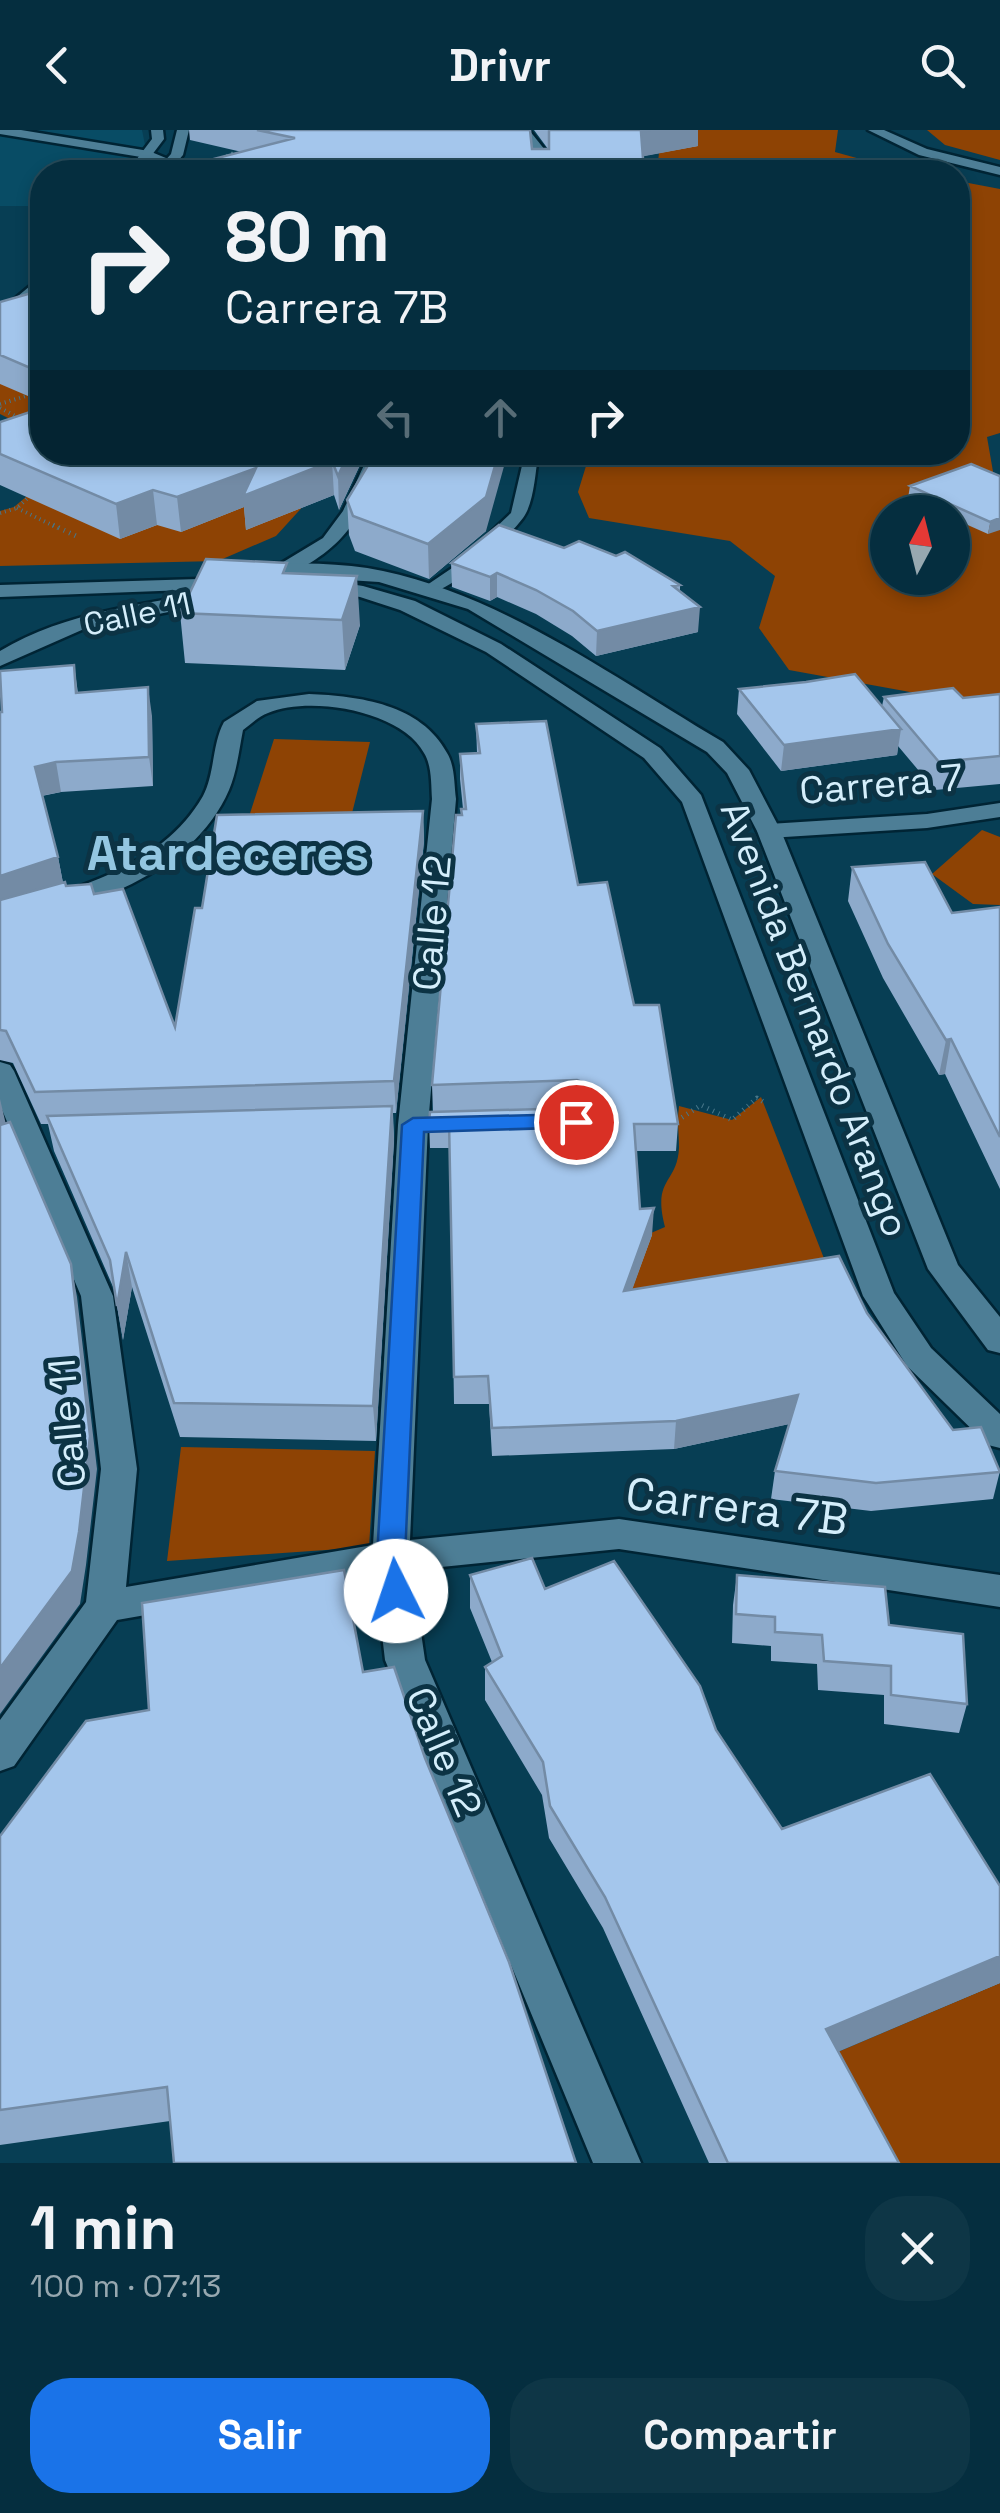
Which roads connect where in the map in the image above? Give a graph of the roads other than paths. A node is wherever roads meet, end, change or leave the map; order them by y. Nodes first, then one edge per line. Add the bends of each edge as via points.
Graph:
1 (0, 130) edge
2 (157, 130) edge
3 (183, 130) edge
4 (524, 130) edge
5 (874, 130) edge
6 (149, 154) junction
7 (144, 160) edge
8 (156, 160) edge
9 (172, 160) edge
10 (539, 160) edge
11 (955, 160) edge
12 (970, 164) edge
13 (1000, 171) edge
14 (30, 278) edge
15 (30, 282) edge
16 (3, 293) dead end
17 (0, 319) edge
18 (373, 465) edge
19 (529, 465) edge
20 (0, 572) edge
21 (283, 575) junction
22 (433, 589) junction
23 (0, 591) edge
24 (0, 660) edge
25 (1000, 810) edge
26 (769, 830) junction
27 (0, 921) edge
28 (0, 1072) edge
29 (450, 1124) edge
30 (413, 1125) junction
31 (375, 1126) edge
32 (66, 1136) edge
33 (14, 1142) edge
34 (1000, 1341) edge
35 (1000, 1435) edge
36 (391, 1557) junction
37 (1000, 1591) edge
38 (105, 1606) junction
39 (0, 1753) edge
40 (617, 2163) edge

1 - 6 street
2 - 6 street
3 - 9 street via 183,145
4 - 10 street
5 - 11 street
6 - 7 street
6 - 8 street
12 - 13 street
14 - 16 street
15 - 17 street
18 - 21 street via 330,542
19 - 22 lane via 518,514
20 - 21 street, Avenida Bernardo Arango
21 - 22 street, Avenida Bernardo Arango via 381,576
21 - 23 street, Avenida Bernardo Arango
21 - 24 street, Calle 11 via 49,632
21 - 35 street, Avenida Bernardo Arango via 424,610 675,775 693,800 878,1296 919,1357
22 - 26 street, Avenida Bernardo Arango via 475,604 701,736 737,770
25 - 26 street, Carrera 7 via 926,822
26 - 34 street, Avenida Bernardo Arango via 944,1269
27 - 30 street, Calle 12 via 112,884 162,859 191,834 218,792 232,727 263,706 318,700 384,710 414,726 437,754 444,799
28 - 33 street, Calle 11
29 - 30 street
30 - 31 street
30 - 36 street, Calle 12
32 - 33 street
33 - 38 street, Calle 11 via 97,1296 119,1468
36 - 37 street, Carrera 7B via 619,1534
36 - 38 street, Carrera 7B
36 - 40 street, Calle 12 via 404,1660
38 - 39 street, Calle 11

